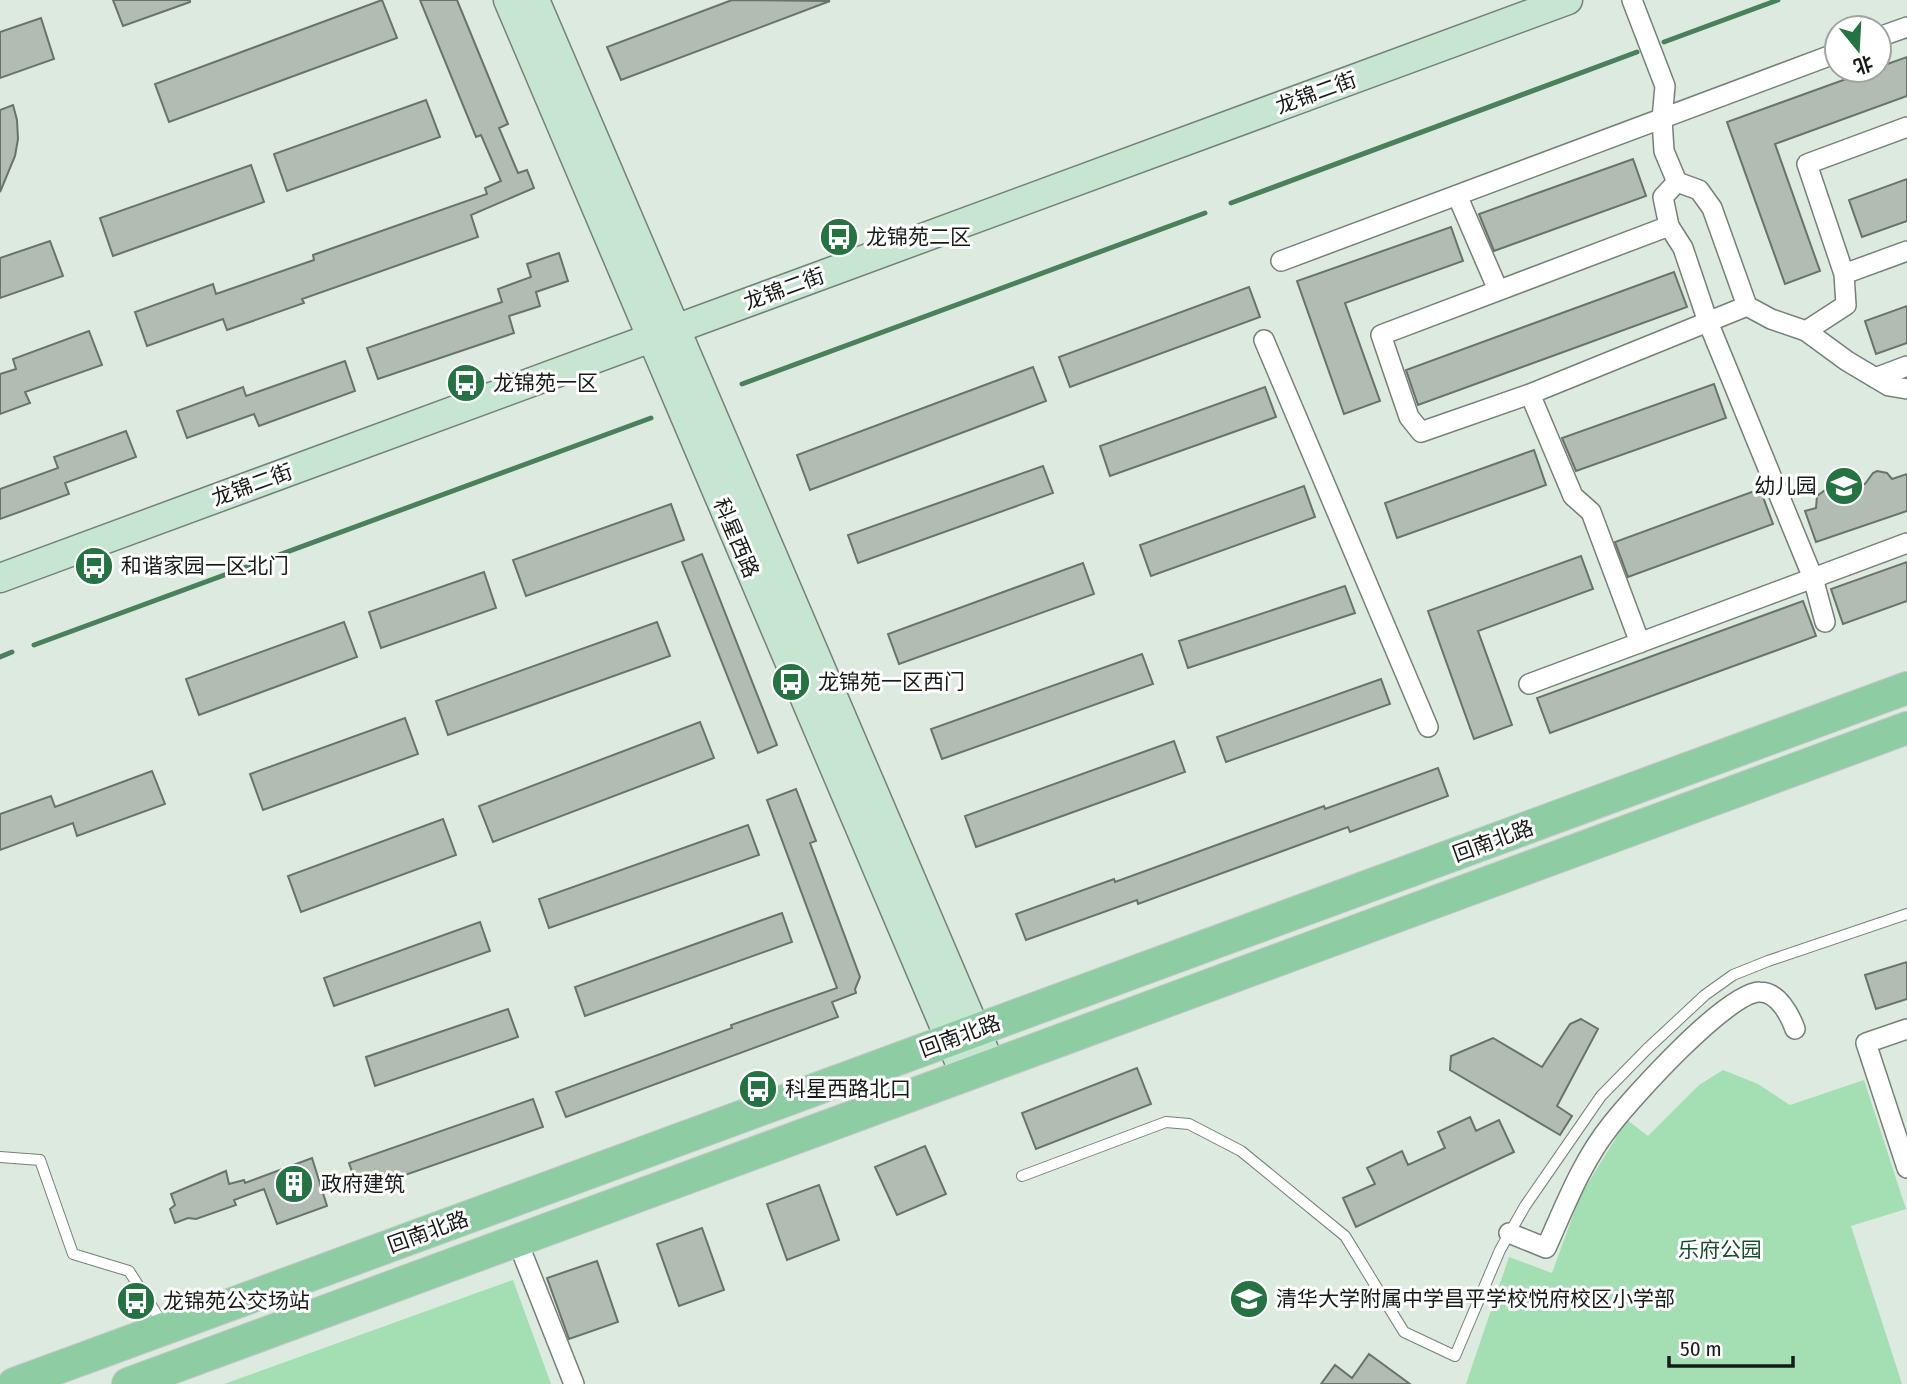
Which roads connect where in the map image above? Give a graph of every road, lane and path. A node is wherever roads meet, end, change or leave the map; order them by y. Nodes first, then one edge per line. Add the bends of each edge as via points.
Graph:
1 (508, 0) edge
2 (535, 0) edge
3 (1568, 0) edge
4 (1632, 0) edge
5 (1823, 58) edge
6 (1662, 119) junction
7 (1907, 127) edge
8 (1677, 182) junction
9 (1457, 195) junction
10 (1669, 226) junction
11 (1907, 251) edge
12 (1282, 261) dead end
13 (1844, 274) junction
14 (1498, 290) junction
15 (1747, 306) junction
16 (1707, 322) junction
17 (1806, 331) junction
18 (663, 333) junction
19 (1264, 340) dead end
20 (1907, 366) edge
21 (1875, 378) junction
22 (1907, 389) edge
23 (1530, 394) junction
24 (1907, 543) edge
25 (0, 578) edge
26 (1813, 578) junction
27 (1825, 622) dead end
28 (1640, 643) junction
29 (1529, 684) dead end
30 (1907, 688) edge
31 (1428, 727) dead end
32 (1907, 728) edge
33 (1907, 914) edge
34 (1795, 1029) dead end
35 (1907, 1029) edge
36 (963, 1035) junction
37 (978, 1070) junction
38 (0, 1157) edge
39 (1907, 1168) edge
40 (1022, 1176) dead end
41 (1509, 1233) junction
42 (517, 1240) junction
43 (165, 1328) junction
44 (14, 1384) edge
45 (128, 1384) edge
46 (574, 1384) edge

1 - 18 street, 科星西路
2 - 18 street, 科星西路
3 - 18 street, 龙锦二街
4 - 6 street via 1665,86
5 - 6 street
6 - 8 street via 1664,150
6 - 9 street
7 - 13 street via 1807,164
8 - 10 street via 1663,197
8 - 15 street via 1699,190 1712,208
9 - 12 street
9 - 14 street
10 - 14 street
10 - 16 street via 1683,248
11 - 13 street
13 - 17 street via 1846,305
14 - 23 street via 1381,335 1409,417 1421,432
15 - 16 street
15 - 17 street
16 - 23 street
16 - 26 street
17 - 21 street
18 - 25 street, 龙锦二街
18 - 36 street, 科星西路
19 - 31 street
20 - 21 street
21 - 22 street
23 - 28 street via 1573,496 1591,512
24 - 26 street
26 - 27 street
26 - 28 street
28 - 29 street
30 - 36 main road, 回南北路
32 - 37 main road, 回南北路
33 - 41 lane via 1733,975 1705,995 1601,1096
34 - 41 street via 1784,1007 1768,994 1751,994 1732,1005 1693,1035 1610,1126 1588,1160 1546,1248
35 - 39 street via 1866,1043
36 - 37 street, 科星西路
36 - 43 main road, 回南北路
37 - 42 main road, 回南北路
38 - 43 lane via 40,1160 73,1254 129,1271
40 - 41 lane via 1166,1122 1189,1124 1241,1151 1345,1236 1404,1332 1455,1356
42 - 45 main road, 回南北路
42 - 46 street
43 - 44 main road, 回南北路

